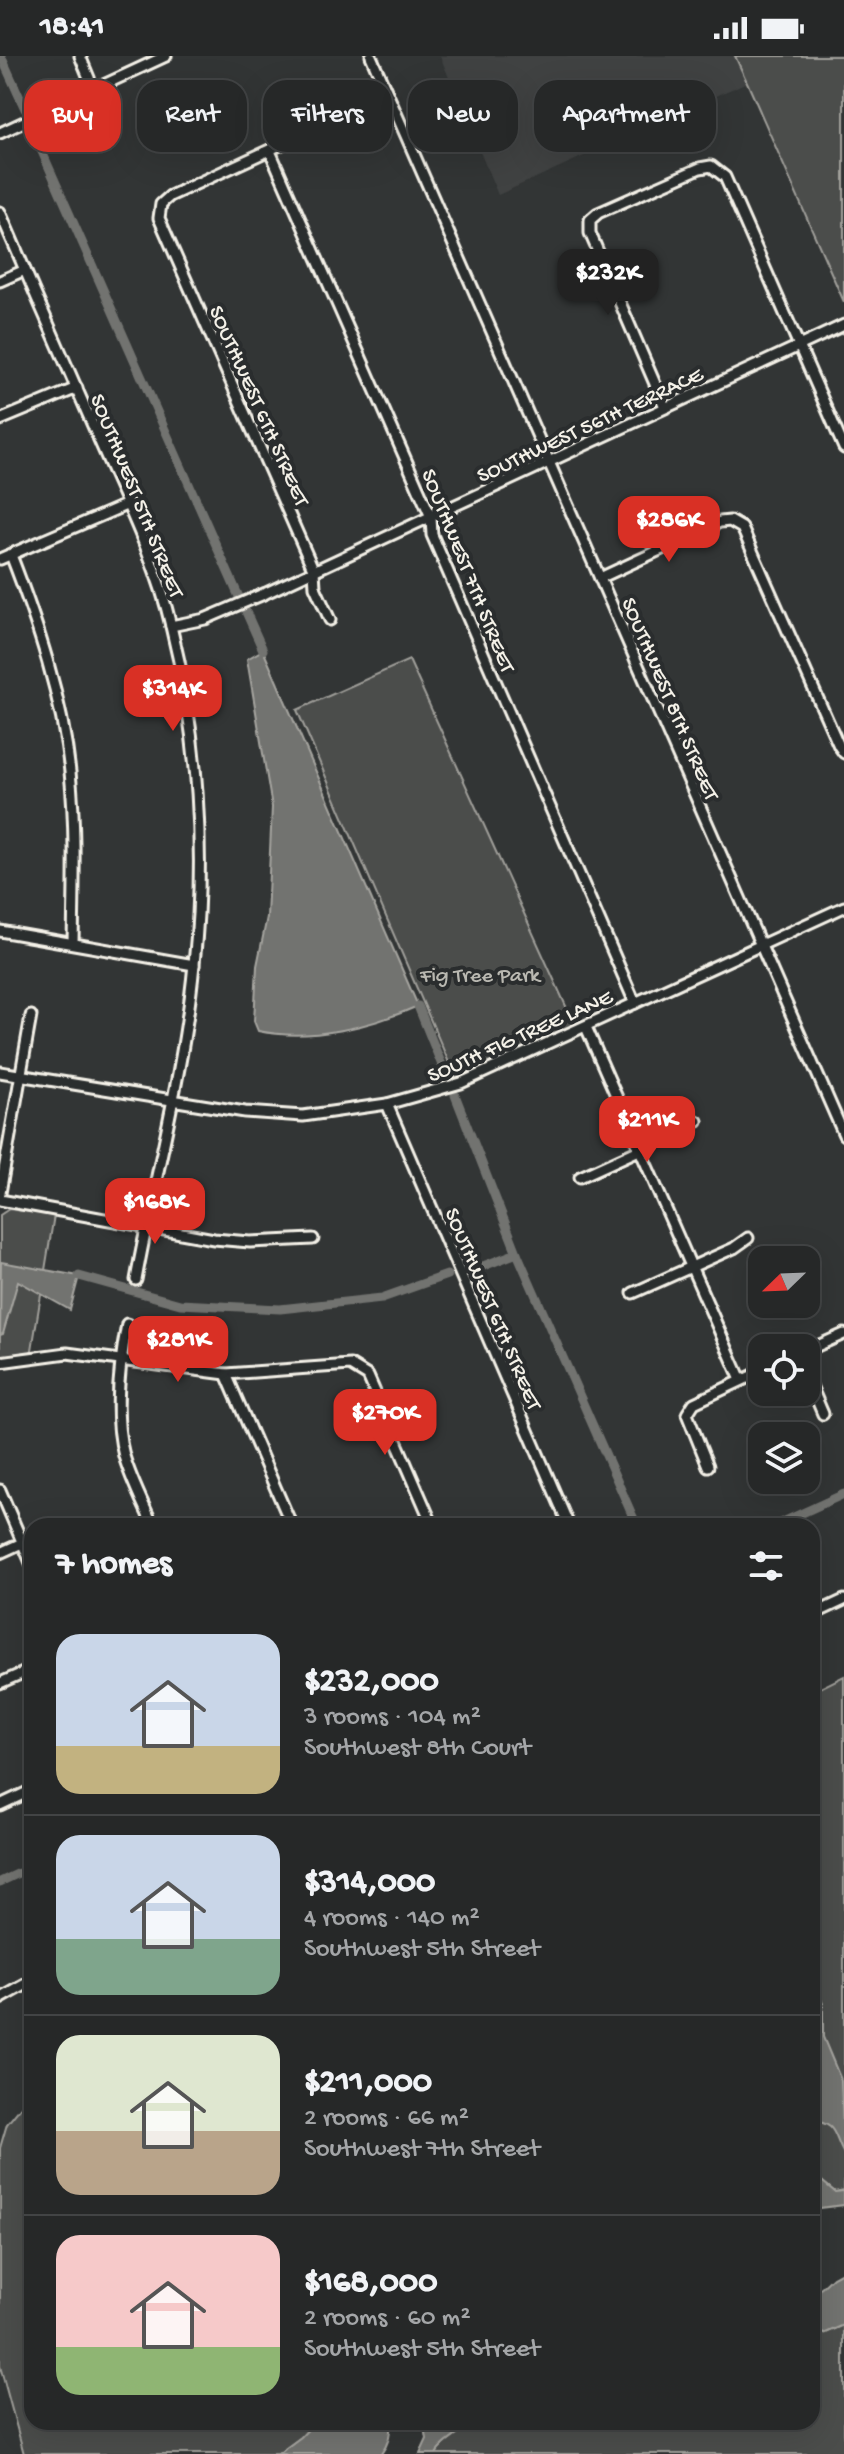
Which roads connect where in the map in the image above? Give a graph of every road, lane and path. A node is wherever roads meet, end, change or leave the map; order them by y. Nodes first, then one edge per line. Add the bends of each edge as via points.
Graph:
1 (80, 56) edge
2 (166, 56) edge
3 (371, 56) edge
4 (90, 80) edge
5 (115, 80) edge
6 (381, 80) edge
7 (392, 104) edge
8 (24, 122) edge
9 (0, 133) edge
10 (268, 152) edge
11 (270, 152) edge
12 (0, 212) edge
13 (25, 270) junction
14 (0, 281) edge
15 (844, 325) edge
16 (799, 346) junction
17 (77, 388) junction
18 (665, 407) junction
19 (0, 420) edge
20 (844, 448) edge
21 (549, 462) junction
22 (128, 504) junction
23 (431, 517) junction
24 (11, 555) junction
25 (0, 559) edge
26 (314, 571) junction
27 (600, 578) junction
28 (330, 620) dead end
29 (171, 626) junction
30 (844, 753) edge
31 (844, 907) edge
32 (0, 931) edge
33 (73, 943) junction
34 (760, 945) junction
35 (194, 965) junction
36 (635, 1003) junction
37 (31, 1016) dead end
38 (586, 1027) junction
39 (0, 1072) edge
40 (21, 1076) junction
41 (171, 1101) junction
42 (387, 1104) junction
43 (697, 1121) dead end
44 (844, 1135) edge
45 (639, 1149) junction
46 (580, 1177) dead end
47 (0, 1193) edge
48 (0, 1200) edge
49 (145, 1228) junction
50 (748, 1238) dead end
51 (313, 1239) dead end
52 (691, 1267) junction
53 (136, 1280) dead end
54 (633, 1293) dead end
55 (127, 1324) dead end
56 (844, 1334) edge
57 (820, 1345) edge
58 (120, 1360) junction
59 (0, 1362) edge
60 (226, 1374) junction
61 (748, 1377) edge
62 (741, 1380) junction
63 (820, 1406) edge
64 (823, 1414) dead end
65 (708, 1466) dead end
66 (0, 1490) edge
67 (150, 1518) edge
68 (289, 1518) edge
69 (430, 1518) edge
70 (566, 1518) edge
71 (22, 1543) junction
72 (24, 1547) edge
73 (0, 1553) edge
74 (844, 1600) edge
75 (820, 1611) edge
76 (24, 1672) edge
77 (0, 1683) edge
78 (24, 1794) edge
79 (0, 1805) edge
80 (24, 1986) edge
81 (0, 1999) edge

1 - 4 street
2 - 5 street
3 - 6 street, SOUTHWEST 8TH STREET
7 - 21 street, SOUTHWEST 8TH STREET
8 - 9 street
10 - 26 street, SOUTHWEST 6TH STREET via 170,196 161,204 159,218
11 - 23 street, SOUTHWEST 7TH STREET
12 - 13 street, SOUTHWEST 5TH STREET
13 - 14 street
13 - 17 street, SOUTHWEST 5TH STREET
15 - 16 street, SOUTHWEST 56TH TERRACE
16 - 18 street, SOUTHWEST 56TH TERRACE
16 - 18 street via 725,177 711,166 598,213 590,220 590,233
16 - 20 street
17 - 19 street
17 - 22 street, SOUTHWEST 5TH STREET
18 - 21 street, SOUTHWEST 56TH TERRACE
21 - 23 street, SOUTHWEST 56TH TERRACE
21 - 27 street, SOUTHWEST 8TH STREET
22 - 24 street
22 - 29 street, SOUTHWEST 5TH STREET
23 - 26 street, SOUTHWEST 56TH TERRACE
23 - 36 street, SOUTHWEST 7TH STREET via 432,535
24 - 25 street
24 - 33 street via 39,628 70,771
26 - 28 street, SOUTHWEST 6TH STREET via 315,587
26 - 29 street, SOUTHWEST 56TH TERRACE via 205,619
27 - 30 street via 720,522 742,528
27 - 34 street, SOUTHWEST 8TH STREET
29 - 35 street, SOUTHWEST 5TH STREET via 198,801
31 - 34 street, SOUTH FIG TREE LANE
32 - 33 street
33 - 35 street
34 - 36 street, SOUTH FIG TREE LANE
34 - 44 street, SOUTHWEST 8TH STREET
35 - 41 street, SOUTHWEST 5TH STREET
36 - 38 street, SOUTH FIG TREE LANE
37 - 40 street
38 - 42 street, SOUTH FIG TREE LANE via 461,1083
38 - 45 street
39 - 40 street, SOUTH FIG TREE LANE
40 - 41 street, SOUTH FIG TREE LANE
40 - 47 street
41 - 42 street, SOUTH FIG TREE LANE via 303,1116
41 - 49 street, SOUTHWEST 5TH STREET
42 - 70 street, SOUTHWEST 6TH STREET
43 - 45 street
45 - 46 street
45 - 52 street
48 - 49 street
49 - 51 street via 250,1242
49 - 53 street, SOUTHWEST 5TH STREET
50 - 52 street
52 - 54 street
52 - 62 street
55 - 58 street
56 - 57 street
58 - 59 street via 67,1353
58 - 60 street
58 - 67 street via 119,1434
60 - 68 street
60 - 69 street via 350,1365 368,1376
61 - 62 street
62 - 65 street via 694,1403 687,1414
63 - 64 street
66 - 71 street
71 - 72 street
71 - 73 street
74 - 75 street
76 - 77 street
78 - 79 street
80 - 81 street

